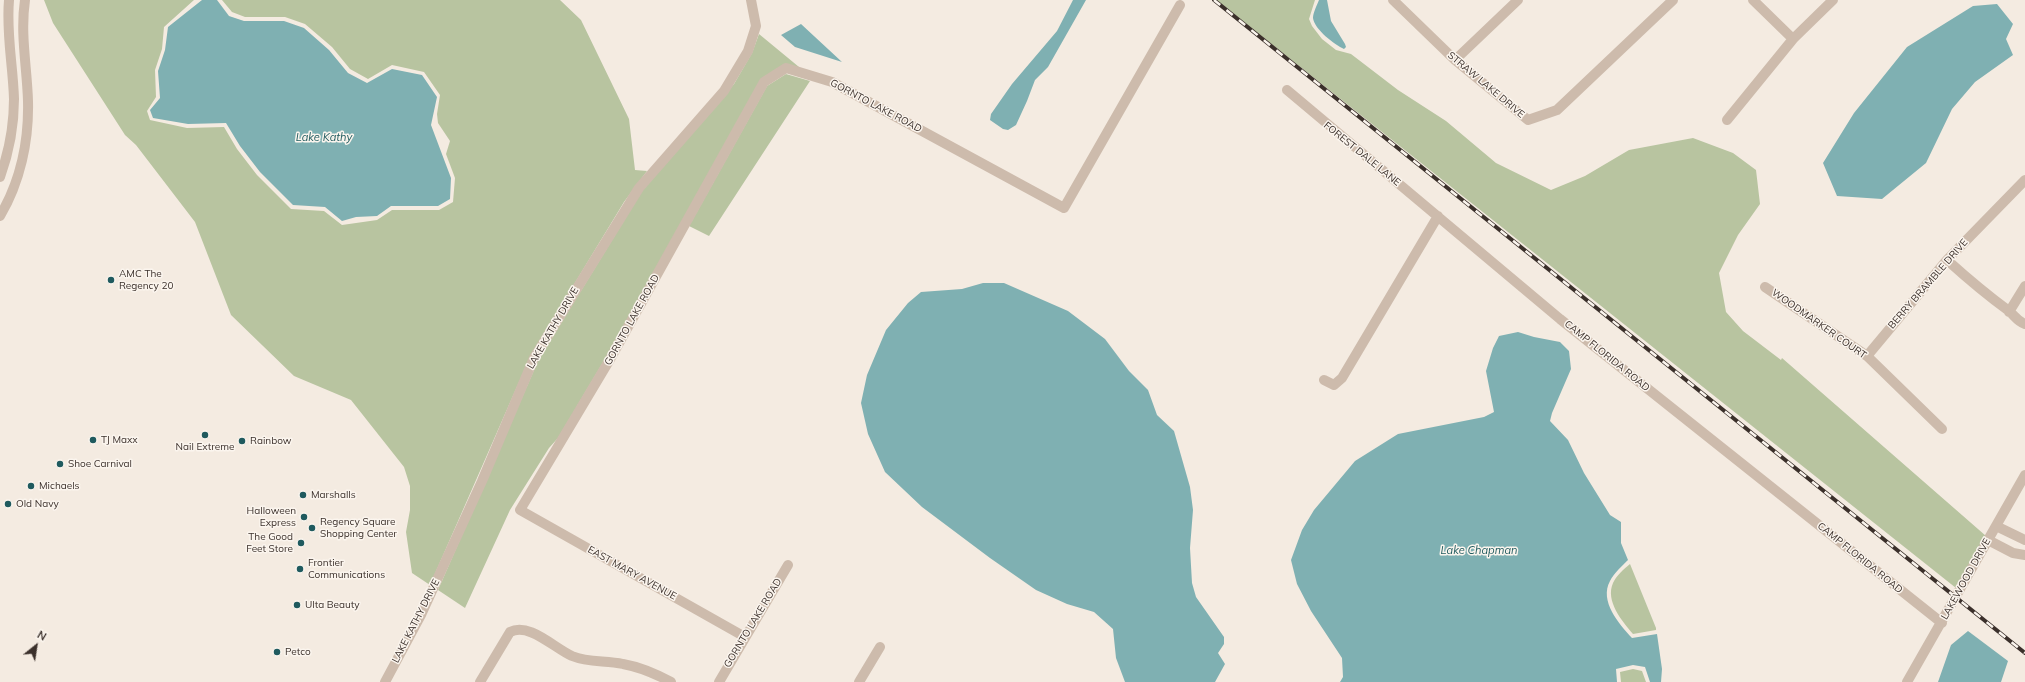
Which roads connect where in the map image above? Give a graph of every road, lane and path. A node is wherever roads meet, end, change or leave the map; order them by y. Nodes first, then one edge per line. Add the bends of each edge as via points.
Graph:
1 (9, 0) edge
2 (25, 0) edge
3 (751, 0) edge
4 (1393, 0) edge
5 (1518, 0) edge
6 (1673, 0) edge
7 (1753, 0) edge
8 (1832, 0) edge
9 (1180, 5) dead end
10 (1794, 38) junction
11 (1455, 60) junction
12 (1287, 90) dead end
13 (1727, 120) dead end
14 (12, 127) junction
15 (27, 131) junction
16 (0, 177) edge
17 (2025, 180) edge
18 (0, 216) edge
19 (1438, 216) junction
20 (1947, 260) junction
21 (2025, 286) edge
22 (1765, 287) dead end
23 (2009, 312) junction
24 (2025, 324) edge
25 (1867, 356) junction
26 (1324, 380) dead end
27 (1942, 429) dead end
28 (2025, 475) edge
29 (520, 510) joint
30 (1996, 526) junction
31 (1988, 540) junction
32 (2025, 540) edge
33 (2025, 555) edge
34 (788, 565) dead end
35 (1942, 623) junction
36 (745, 637) junction
37 (880, 647) dead end
38 (653, 678) edge
39 (385, 682) edge
40 (480, 682) edge
41 (672, 682) edge
42 (719, 682) edge
43 (859, 682) edge
44 (1906, 682) edge

1 - 14 street via 8,41 14,99
2 - 15 street via 23,41 28,100
3 - 39 street, LAKE KATHY DRIVE via 756,26 748,51 724,91 639,188 538,352 424,608
4 - 11 street, STRAW LAKE DRIVE
5 - 11 street
6 - 11 street, STRAW LAKE DRIVE via 1557,110 1528,120
7 - 10 street
8 - 10 street
9 - 29 street, GORNTO LAKE ROAD via 1064,208 832,82 786,68 764,82 609,361
10 - 13 street
12 - 19 street, FOREST DALE LANE
14 - 15 street
14 - 16 street
15 - 18 street via 20,166 7,205
17 - 20 street, BERRY BRAMBLE DRIVE
19 - 26 street via 1342,378 1334,385
19 - 35 street, CAMP FLORIDA ROAD via 1560,319
20 - 23 street via 1971,283
20 - 25 street, BERRY BRAMBLE DRIVE
21 - 23 street
22 - 25 street, WOODMARKER COURT
23 - 24 street via 2017,321
25 - 27 street, WOODMARKER COURT
28 - 30 street, LAKEWOOD DRIVE
29 - 36 street, EAST MARY AVENUE
30 - 31 street, LAKEWOOD DRIVE
30 - 32 street
31 - 33 street via 2013,554
31 - 35 street, LAKEWOOD DRIVE
34 - 36 street, GORNTO LAKE ROAD
35 - 44 street, LAKEWOOD DRIVE
36 - 42 street, GORNTO LAKE ROAD
37 - 43 street
38 - 40 street via 623,664 584,660 526,629 515,629 510,632
38 - 41 street

